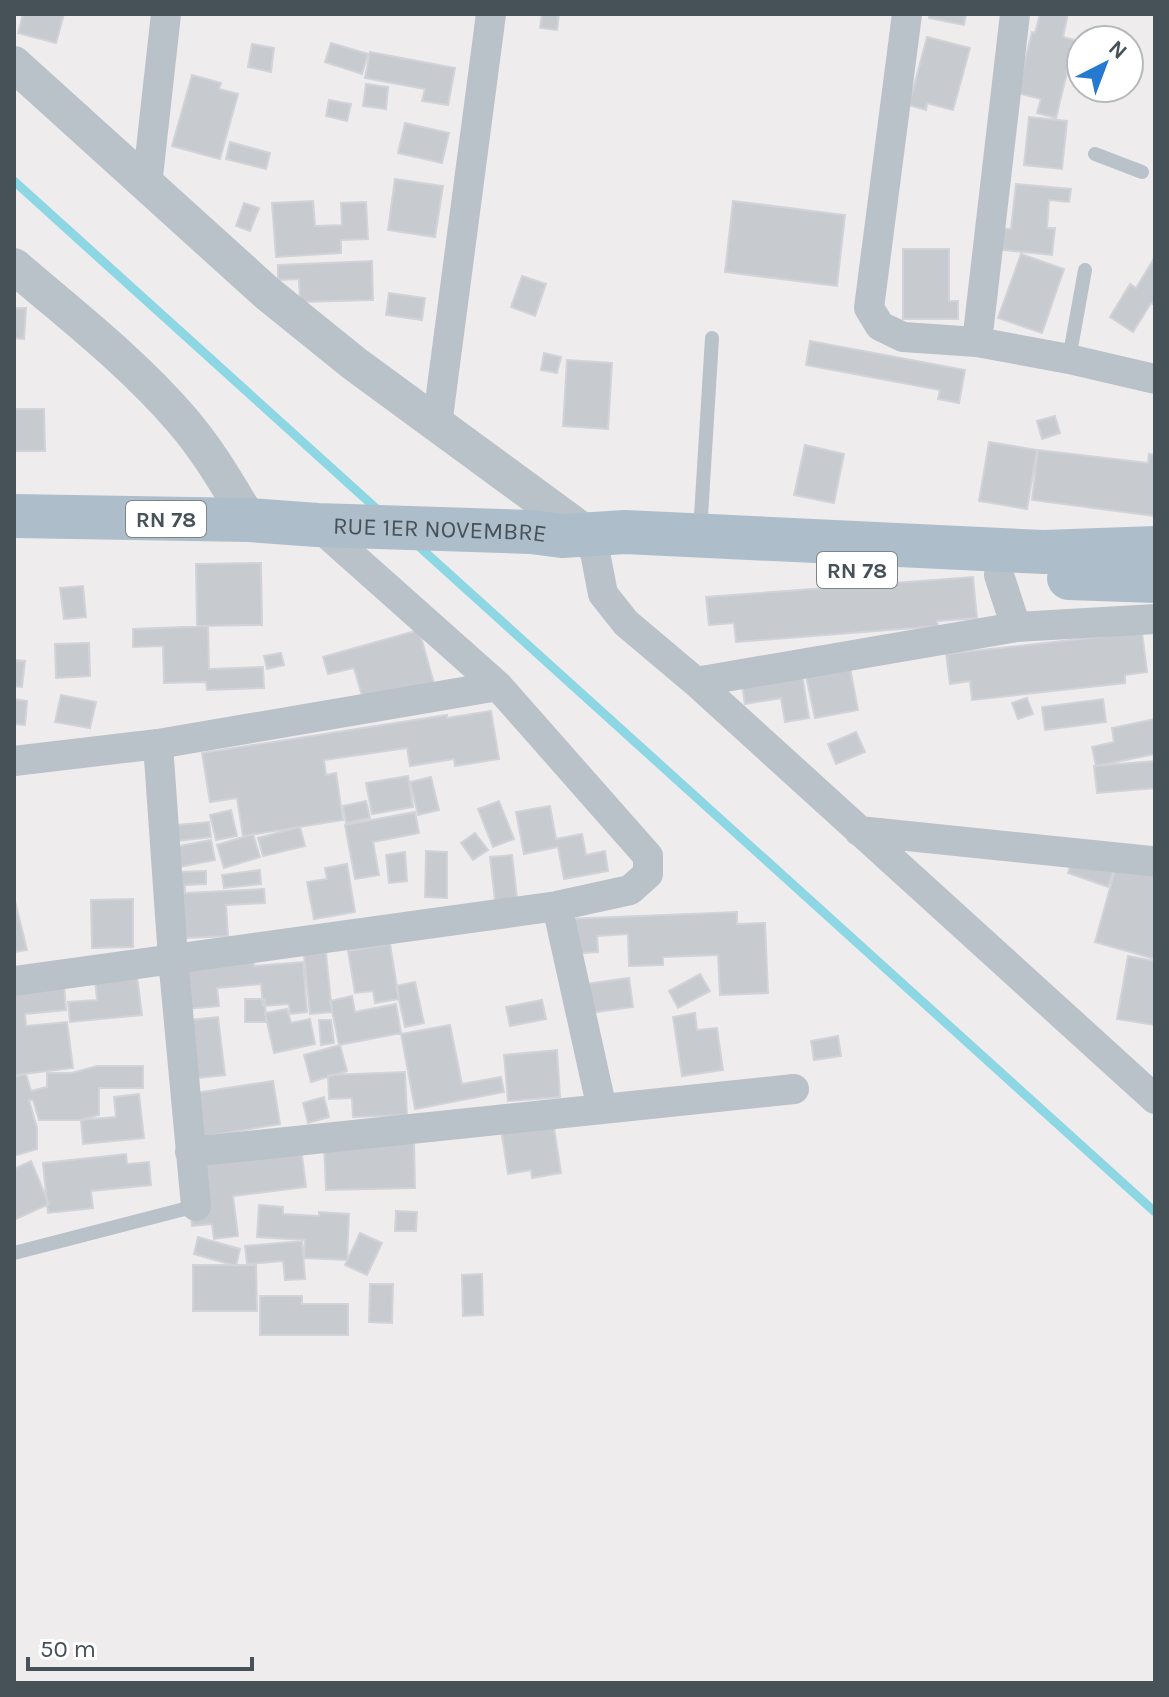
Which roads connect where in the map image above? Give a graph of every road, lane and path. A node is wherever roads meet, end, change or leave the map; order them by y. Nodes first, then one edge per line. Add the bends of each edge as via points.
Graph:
1 (166, 14) edge
2 (491, 14) edge
3 (907, 14) edge
4 (1015, 14) edge
5 (14, 64) edge
6 (1095, 154) dead end
7 (1142, 172) dead end
8 (147, 185) junction
9 (14, 266) edge
10 (1085, 270) dead end
11 (712, 338) dead end
12 (977, 342) junction
13 (1069, 359) junction
14 (1155, 379) edge
15 (437, 425) junction
16 (14, 516) edge
17 (249, 520) junction
18 (317, 525) junction
19 (700, 536) junction
20 (569, 537) junction
21 (1155, 548) edge
22 (999, 575) junction
23 (1155, 581) edge
24 (1155, 619) edge
25 (1016, 627) junction
26 (696, 682) junction
27 (498, 686) junction
28 (158, 744) junction
29 (14, 761) edge
30 (859, 831) junction
31 (1154, 858) edge
32 (557, 906) junction
33 (173, 958) junction
34 (14, 981) edge
35 (794, 1089) dead end
36 (1155, 1099) edge
37 (602, 1109) junction
38 (190, 1152) junction
39 (196, 1206) joint
40 (14, 1253) edge

1 - 8 street
2 - 15 street
3 - 12 street via 869,308 880,326 903,337
4 - 12 street
5 - 8 street
6 - 7 lane
8 - 15 street via 267,293
9 - 17 street via 181,419
10 - 13 lane
11 - 19 lane
12 - 13 street
13 - 14 street
15 - 20 street
16 - 17 main road, RN 78
17 - 18 main road, RN 78
18 - 20 main road, RUE 1ER NOVEMBRE / RN 78
18 - 27 street
19 - 20 main road, RN 78 via 625,532
19 - 21 main road, RN 78 via 1044,552
20 - 22 main road, RN 78 via 624,557
20 - 26 street via 626,623
22 - 23 main road, RN 78
22 - 25 street
24 - 25 street
25 - 26 street
26 - 30 street
27 - 28 street
27 - 32 street via 648,856 648,874 630,890
28 - 29 street
28 - 33 street
30 - 31 street
30 - 36 street
32 - 33 street
32 - 37 street
33 - 34 street
33 - 38 street
35 - 37 street
37 - 38 street
38 - 39 street
39 - 40 lane

